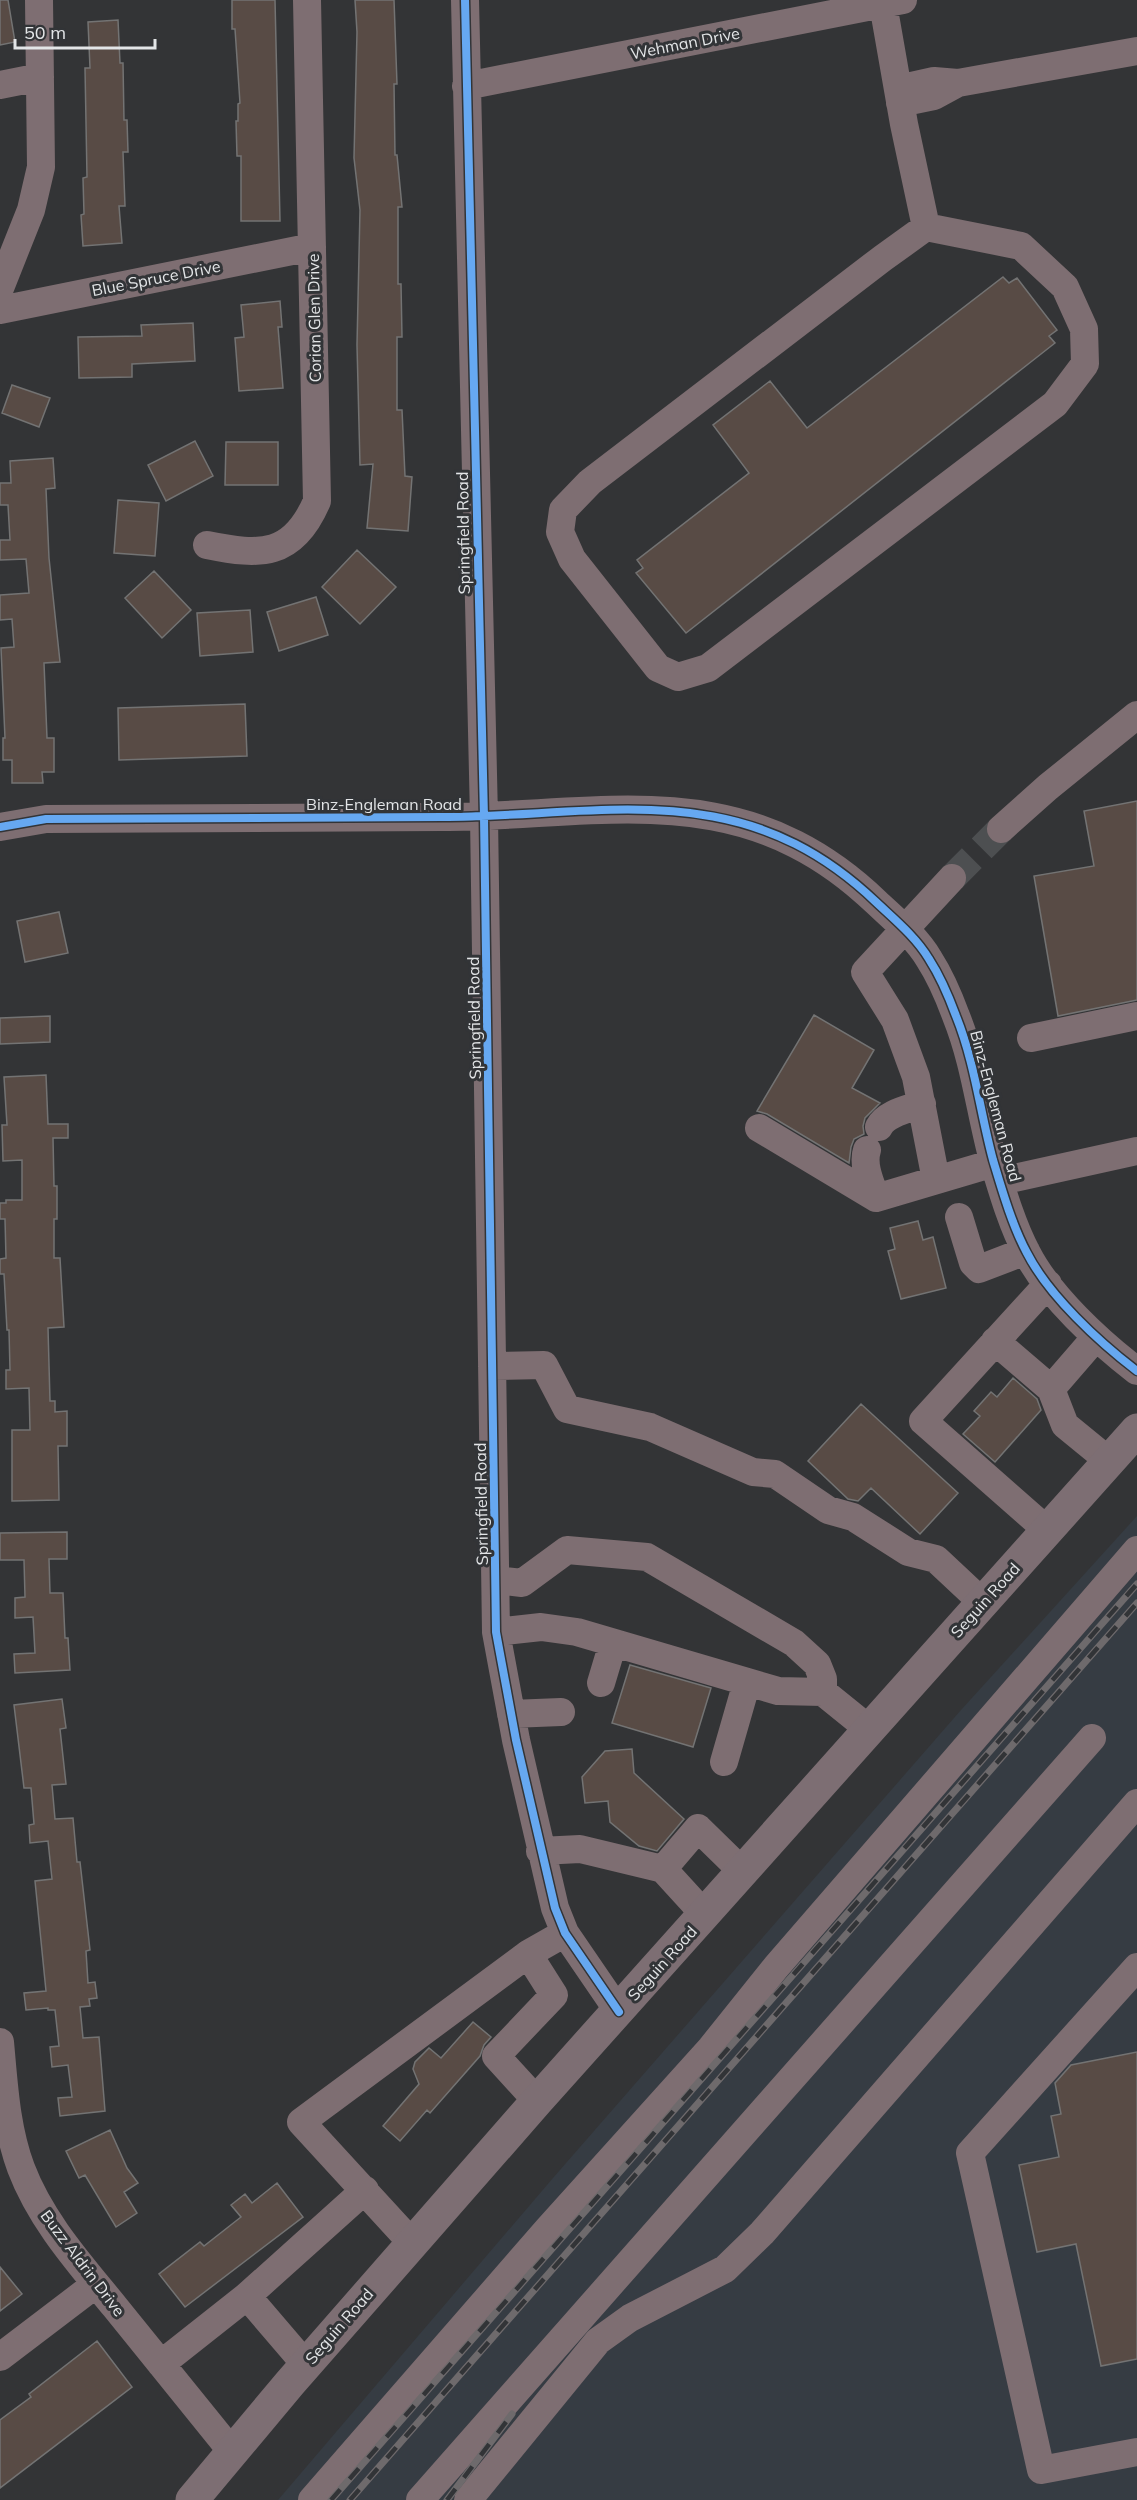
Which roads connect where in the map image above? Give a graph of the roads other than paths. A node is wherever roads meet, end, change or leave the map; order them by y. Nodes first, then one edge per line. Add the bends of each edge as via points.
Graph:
1 (39, 0) edge
2 (307, 0) edge
3 (465, 0) edge
4 (893, 2) edge
5 (1137, 51) edge
6 (40, 77) junction
7 (0, 85) edge
8 (466, 86) junction
9 (899, 96) junction
10 (926, 227) junction
11 (312, 247) junction
12 (0, 288) edge
13 (0, 310) edge
14 (207, 545) dead end
15 (1137, 715) edge
16 (484, 817) junction
17 (0, 827) edge
18 (1001, 829) tunnel mouth
19 (952, 878) tunnel mouth
20 (904, 929) junction
21 (1137, 1016) edge
22 (1031, 1038) dead end
23 (922, 1104) junction
24 (759, 1128) dead end
25 (1137, 1151) edge
26 (998, 1172) junction
27 (936, 1180) junction
28 (876, 1198) junction
29 (958, 1217) dead end
30 (1026, 1251) junction
31 (1048, 1284) junction
32 (1096, 1337) junction
33 (995, 1341) junction
34 (492, 1366) junction
35 (1137, 1371) edge
36 (1051, 1389) junction
37 (1137, 1430) edge
38 (1109, 1461) junction
39 (1047, 1531) junction
40 (1137, 1550) edge
41 (496, 1580) junction
42 (983, 1603) junction
43 (496, 1632) junction
44 (614, 1642) junction
45 (747, 1682) junction
46 (602, 1683) dead end
47 (823, 1692) junction
48 (561, 1712) dead end
49 (511, 1714) junction
50 (870, 1730) junction
51 (1092, 1738) dead end
52 (724, 1762) dead end
53 (1137, 1803) edge
54 (540, 1851) junction
55 (663, 1869) junction
56 (743, 1872) junction
57 (705, 1915) junction
58 (565, 1933) junction
59 (528, 1954) junction
60 (1137, 1967) edge
61 (618, 2012) junction
62 (0, 2042) edge
63 (537, 2101) junction
64 (4, 2120) edge
65 (365, 2190) junction
66 (412, 2243) junction
67 (96, 2284) junction
68 (247, 2296) junction
69 (0, 2356) edge
70 (161, 2364) junction
71 (306, 2365) junction
72 (1137, 2452) edge
73 (233, 2453) junction
74 (192, 2500) edge
75 (312, 2500) edge
76 (420, 2500) edge
77 (468, 2500) edge

1 - 6 street
2 - 11 street, Corian Glen Drive
3 - 8 street, Springfield Road
4 - 8 street, Wehman Drive
4 - 9 street
5 - 9 street via 958,83 934,81
6 - 7 street
6 - 12 street via 41,166 31,210
8 - 16 street, Springfield Road
9 - 10 street
10 - 10 street via 590,482 563,510 560,532 572,559 658,668 678,677 708,668 1054,404 1085,364 1084,329 1065,287 1021,246
11 - 13 street, Blue Spruce Drive
11 - 14 street, Corian Glen Drive via 317,501 309,519 287,544 252,552
15 - 18 street
16 - 17 street, Binz-Engleman Road via 46,819
16 - 20 street, Binz-Engleman Road via 652,809 722,817 753,825 812,852 840,870
16 - 34 street, Springfield Road
19 - 20 street
20 - 23 street via 865,972 895,1020
20 - 26 street, Binz-Engleman Road via 929,957 970,1051
21 - 22 street
23 - 27 street
23 - 28 street via 881,1123 865,1154
24 - 28 street
25 - 26 street
26 - 27 street
26 - 30 street, Binz-Engleman Road
27 - 28 street
29 - 30 street via 973,1263 979,1269
30 - 31 street, Binz-Engleman Road
31 - 32 street, Binz-Engleman Road
31 - 33 street
32 - 35 street, Binz-Engleman Road
32 - 36 street
33 - 36 street
33 - 39 street via 923,1421
34 - 41 street, Springfield Road
34 - 42 street via 544,1365 567,1409 650,1427 753,1472 775,1474 828,1510 853,1517 908,1552 936,1559
36 - 38 street via 1065,1425
37 - 38 main road, Seguin Road
38 - 39 main road, Seguin Road
39 - 42 main road, Seguin Road
40 - 75 street via 776,1967 711,2048
41 - 43 street, Springfield Road
41 - 47 street via 522,1583 567,1550 647,1557 794,1642 817,1664 824,1679
42 - 50 main road, Seguin Road
43 - 44 street via 541,1627
43 - 49 street, Springfield Road
44 - 45 street
44 - 46 street
45 - 47 street via 778,1691
45 - 52 street
47 - 50 street
48 - 49 street
49 - 54 street, Springfield Road
50 - 56 main road, Seguin Road
51 - 76 street
53 - 77 street via 762,2233 725,2269 630,2318 598,2342
54 - 55 street via 580,1849
54 - 58 street, Springfield Road
55 - 56 street via 698,1828
55 - 57 street
56 - 57 main road, Seguin Road
57 - 61 main road, Seguin Road
58 - 59 street
58 - 61 street, Springfield Road
59 - 63 street via 554,1995 496,2056
59 - 65 street via 301,2122
60 - 72 street via 970,2153 1041,2470
61 - 63 main road, Seguin Road
62 - 64 street, Buzz Aldrin Drive
63 - 66 main road, Seguin Road
64 - 67 street, Buzz Aldrin Drive via 31,2192
65 - 66 street
65 - 68 street
66 - 71 main road, Seguin Road
67 - 69 street
67 - 70 street, Buzz Aldrin Drive
68 - 70 street
68 - 71 street
70 - 73 street, Buzz Aldrin Drive
71 - 73 main road, Seguin Road
73 - 74 main road, Seguin Road

